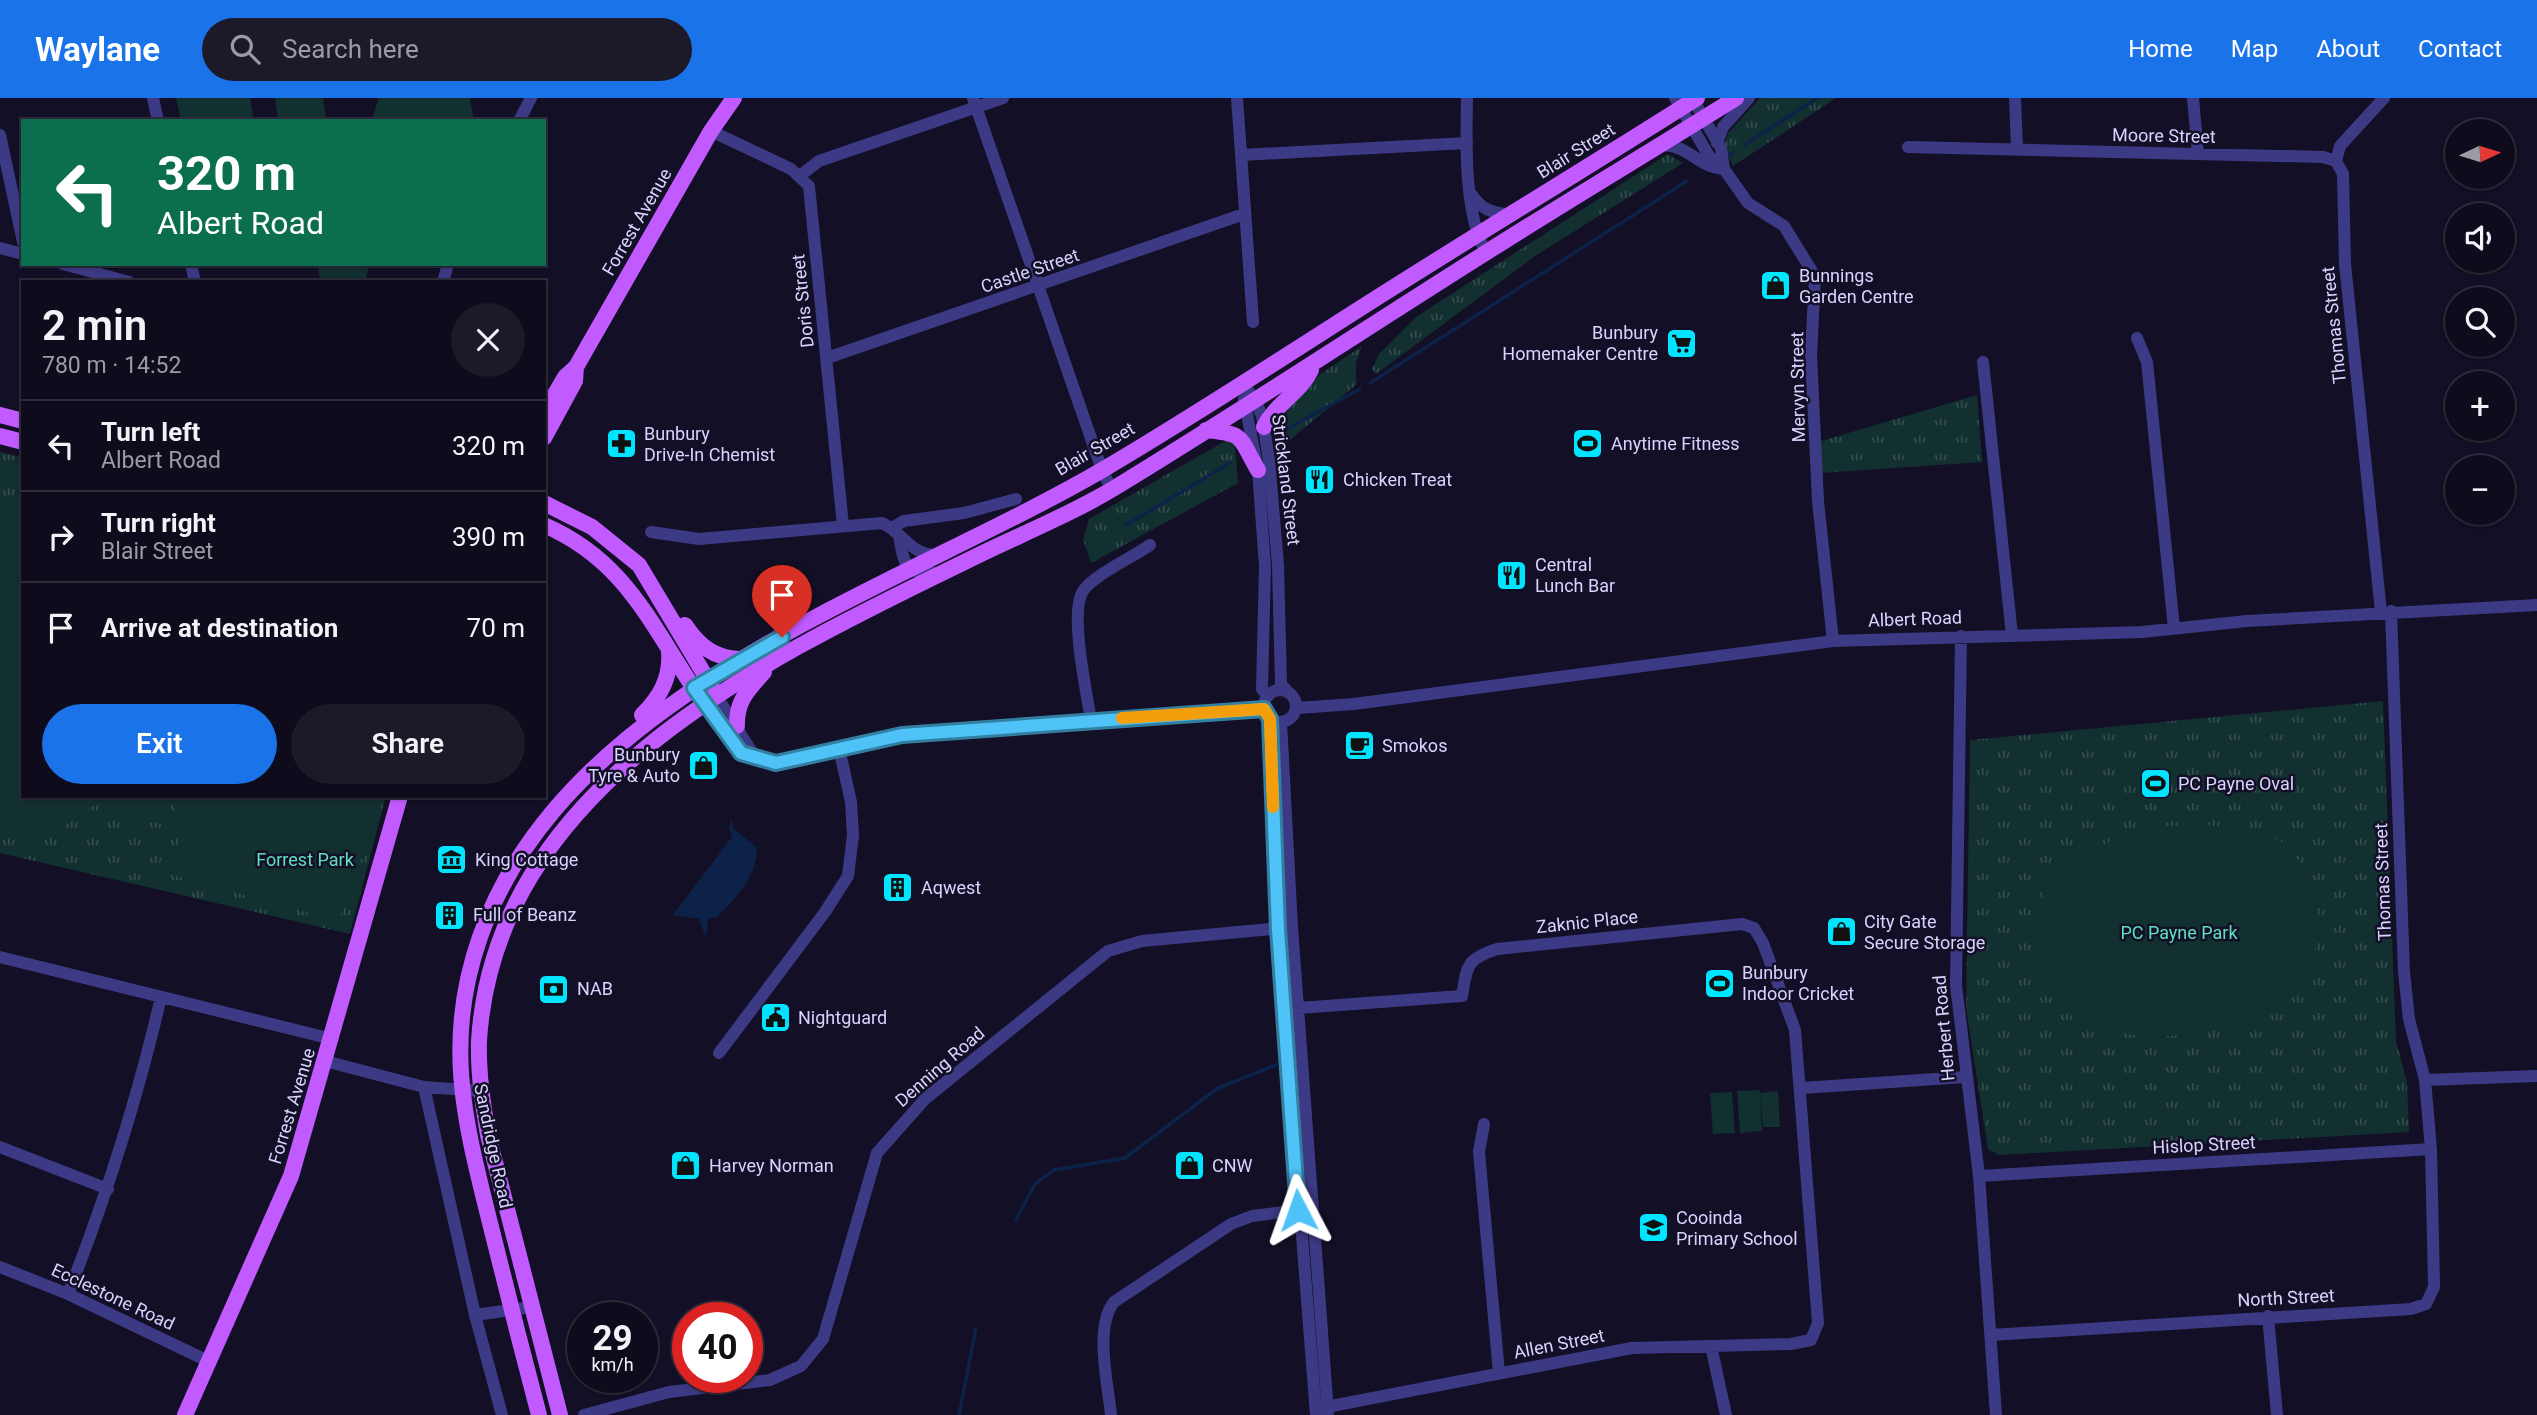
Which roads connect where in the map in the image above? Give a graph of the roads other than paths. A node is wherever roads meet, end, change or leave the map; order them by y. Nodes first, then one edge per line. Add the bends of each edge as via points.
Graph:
1 (153, 98) edge
2 (531, 98) edge
3 (734, 98) edge
4 (1003, 98) edge
5 (1237, 98) edge
6 (1466, 98) edge
7 (1736, 98) edge
8 (1749, 98) edge
9 (2015, 98) edge
10 (2193, 98) edge
11 (2384, 98) edge
12 (1687, 101) edge
13 (975, 103) edge
14 (158, 119) edge
15 (520, 119) edge
16 (1696, 123) junction
17 (711, 131) junction
18 (0, 135) edge
19 (1467, 143) junction
20 (1717, 143) junction
21 (1663, 145) junction
22 (1908, 147) dead end
23 (2017, 149) junction
24 (2197, 154) junction
25 (1241, 155) junction
26 (2336, 161) junction
27 (1724, 169) junction
28 (801, 175) junction
29 (1472, 194) junction
30 (1244, 214) junction
31 (1509, 215) junction
32 (21, 233) edge
33 (1476, 235) junction
34 (0, 248) edge
35 (1486, 252) junction
36 (21, 253) edge
37 (70, 266) edge
38 (123, 280) edge
39 (1039, 287) junction
40 (1253, 322) dead end
41 (2137, 338) dead end
42 (827, 358) junction
43 (1315, 362) junction
44 (1983, 362) dead end
45 (576, 367) junction
46 (1242, 383) junction
47 (551, 389) edge
48 (1250, 403) junction
49 (546, 406) edge
50 (0, 415) edge
51 (21, 420) edge
52 (1264, 427) junction
53 (1206, 430) junction
54 (546, 434) edge
55 (0, 436) edge
56 (21, 441) edge
57 (1102, 470) junction
58 (1258, 470) junction
59 (1112, 490) junction
60 (1016, 499) dead end
61 (546, 504) edge
62 (546, 526) edge
63 (843, 526) junction
64 (891, 529) junction
65 (651, 532) dead end
66 (546, 537) edge
67 (572, 539) junction
68 (1150, 545) dead end
69 (938, 555) junction
70 (639, 565) junction
71 (910, 570) junction
72 (944, 572) junction
73 (2537, 605) edge
74 (2386, 611) junction
75 (2174, 628) junction
76 (2012, 635) junction
77 (1961, 636) junction
78 (1833, 641) junction
79 (669, 649) junction
80 (739, 659) junction
81 (772, 663) junction
82 (700, 684) junction
83 (1287, 691) junction
84 (710, 699) junction
85 (1297, 708) junction
86 (1271, 711) junction
87 (1091, 720) junction
88 (737, 726) junction
89 (839, 748) junction
90 (755, 757) junction
91 (574, 788) junction
92 (399, 798) edge
93 (1292, 927) junction
94 (1278, 929) junction
95 (0, 957) edge
96 (161, 997) junction
97 (1298, 1007) junction
98 (1285, 1009) junction
99 (332, 1039) junction
100 (719, 1053) dead end
101 (325, 1061) junction
102 (2537, 1076) edge
103 (1965, 1077) junction
104 (2425, 1080) junction
105 (424, 1087) junction
106 (1802, 1087) junction
107 (460, 1091) junction
108 (481, 1091) junction
109 (1484, 1124) dead end
110 (0, 1147) edge
111 (2431, 1149) junction
112 (1979, 1176) junction
113 (108, 1189) junction
114 (1314, 1208) junction
115 (1298, 1210) junction
116 (0, 1268) edge
117 (68, 1294) junction
118 (532, 1307) junction
119 (512, 1311) junction
120 (475, 1315) junction
121 (2268, 1316) junction
122 (1991, 1335) junction
123 (1711, 1346) junction
124 (210, 1362) junction
125 (1499, 1373) junction
126 (1322, 1412) edge
127 (185, 1415) edge
128 (502, 1415) edge
129 (538, 1415) edge
130 (561, 1415) edge
131 (584, 1415) edge
132 (1111, 1415) edge
133 (1726, 1415) edge
134 (1996, 1415) edge
135 (2277, 1415) edge

1 - 14 street
2 - 15 street
3 - 17 main road, Forrest Avenue
4 - 13 street
5 - 25 street
6 - 19 street
7 - 16 main road
8 - 20 street via 1723,128
9 - 23 street
10 - 24 street
11 - 26 street via 2340,146
12 - 16 street, Mervyn Street
12 - 31 main road, Blair Street
13 - 28 street via 819,161
13 - 39 street
16 - 20 street, Mervyn Street
16 - 21 main road
16 - 27 street, Mervyn Street via 1709,156
17 - 28 street
17 - 45 main road, Forrest Avenue
18 - 32 street
19 - 25 street
19 - 29 street
20 - 27 street, Mervyn Street
21 - 27 street via 1683,148 1704,167
21 - 35 main road
22 - 23 street, Moore Street
23 - 24 street, Moore Street
24 - 26 street, Moore Street
25 - 30 street
26 - 74 street, Thomas Street via 2343,174 2345,264
27 - 78 street, Mervyn Street via 1748,203 1784,226 1815,276 1811,356 1818,501
28 - 42 street, Doris Street via 809,186
29 - 31 street via 1480,206
29 - 33 street
30 - 39 street, Castle Street
30 - 40 street
31 - 33 main road, Blair Street
33 - 35 street
33 - 46 main road, Blair Street
34 - 36 street
35 - 43 main road
37 - 38 street
39 - 42 street, Castle Street
39 - 57 street
41 - 75 street via 2147,362
42 - 63 street, Doris Street
43 - 48 main road
43 - 52 main road via 1307,379 1270,415
44 - 76 street
45 - 47 main road, Forrest Avenue
45 - 54 main road, Forrest Avenue via 575,381
46 - 48 street, Strickland Street
46 - 57 main road, Blair Street
47 - 49 main road, Forrest Avenue
48 - 52 street, Strickland Street
48 - 53 main road
48 - 58 street, Strickland Street
50 - 51 main road
52 - 83 street, Strickland Street via 1278,565 1281,684
53 - 58 main road via 1241,438
53 - 59 main road
55 - 56 main road
57 - 59 street
57 - 69 main road, Blair Street
58 - 86 street, Strickland Street via 1265,566 1262,690
59 - 72 main road
60 - 64 street via 964,513 904,521
61 - 70 main road via 592,527
62 - 67 main road
63 - 64 street
63 - 65 street via 699,539
64 - 69 street via 908,546
64 - 71 street
66 - 67 main road
67 - 79 main road via 625,582
68 - 87 street via 1089,585 1080,598 1081,664
69 - 71 main road, Blair Street
70 - 80 main road via 696,641 723,659
70 - 82 main road
71 - 72 street via 918,574
71 - 80 main road, Blair Street
72 - 81 main road
73 - 74 street, Albert Road
74 - 75 street, Albert Road
74 - 104 street, Thomas Street via 2404,972 2409,1019
75 - 76 street, Albert Road
76 - 77 street, Albert Road
77 - 78 street, Albert Road
77 - 103 street, Herbert Road via 1956,985
78 - 85 street, Albert Road
79 - 82 main road
79 - 91 main road via 671,668 654,704 610,743
80 - 82 main road, Blair Street
81 - 84 main road
81 - 88 main road via 742,696
82 - 84 main road
82 - 91 main road, Sandridge Road via 643,724
83 - 85 street, Strickland Street via 1296,699
83 - 86 street via 1279,689
84 - 88 street
84 - 90 street via 741,753
84 - 108 main road, Sandridge Road via 611,780 567,827 524,889 503,932 485,994 479,1043
85 - 86 street via 1292,718
86 - 87 street
86 - 93 street, Strickland Street
86 - 94 street, Strickland Street
87 - 89 street via 902,735
88 - 90 street
89 - 90 street via 785,763
89 - 100 street via 851,802 853,842 848,876
91 - 107 main road, Sandridge Road via 523,853 480,936 458,1041
92 - 99 main road, Forrest Avenue
93 - 94 street, Denning Road
93 - 97 street, Strickland Street
94 - 98 street, Strickland Street
94 - 131 street, Denning Road via 1142,941 1108,951 925,1100 877,1153 823,1339 801,1366 770,1380 669,1392
95 - 96 street
96 - 99 street
96 - 113 street via 137,1100
97 - 98 street, Zaknic Place
97 - 106 street, Zaknic Place via 1462,996 1467,967 1475,956 1497,949 1742,924 1754,928 1763,943 1796,1030
97 - 114 street, Strickland Street
98 - 115 street, Strickland Street
99 - 101 main road, Forrest Avenue
101 - 105 street
101 - 124 main road, Forrest Avenue via 291,1176
102 - 104 street
103 - 106 street
103 - 112 street, Herbert Road
104 - 111 street, Thomas Street
105 - 107 street
105 - 120 street
106 - 123 street, Allen Street via 1818,1323 1811,1340
107 - 108 street
107 - 119 main road, Sandridge Road
108 - 118 main road, Sandridge Road
109 - 125 street via 1479,1152
110 - 113 street
111 - 112 street, Hislop Street
111 - 121 street, North Street via 2434,1287 2426,1304 2411,1309
112 - 122 street, Herbert Road
113 - 117 street
114 - 115 street
114 - 126 street, Strickland Street
115 - 126 street, Strickland Street
115 - 132 street via 1252,1216 1231,1224 1114,1302 1103,1328
116 - 117 street, Ecclestone Road
117 - 124 street, Ecclestone Road
118 - 119 street
118 - 130 main road, Sandridge Road
119 - 120 street
119 - 129 main road, Sandridge Road
120 - 128 street
121 - 122 street, North Street
121 - 135 street
122 - 134 street, Herbert Road
123 - 125 street, Allen Street via 1632,1348
123 - 133 street
124 - 127 main road, Forrest Avenue
125 - 126 street, Allen Street

